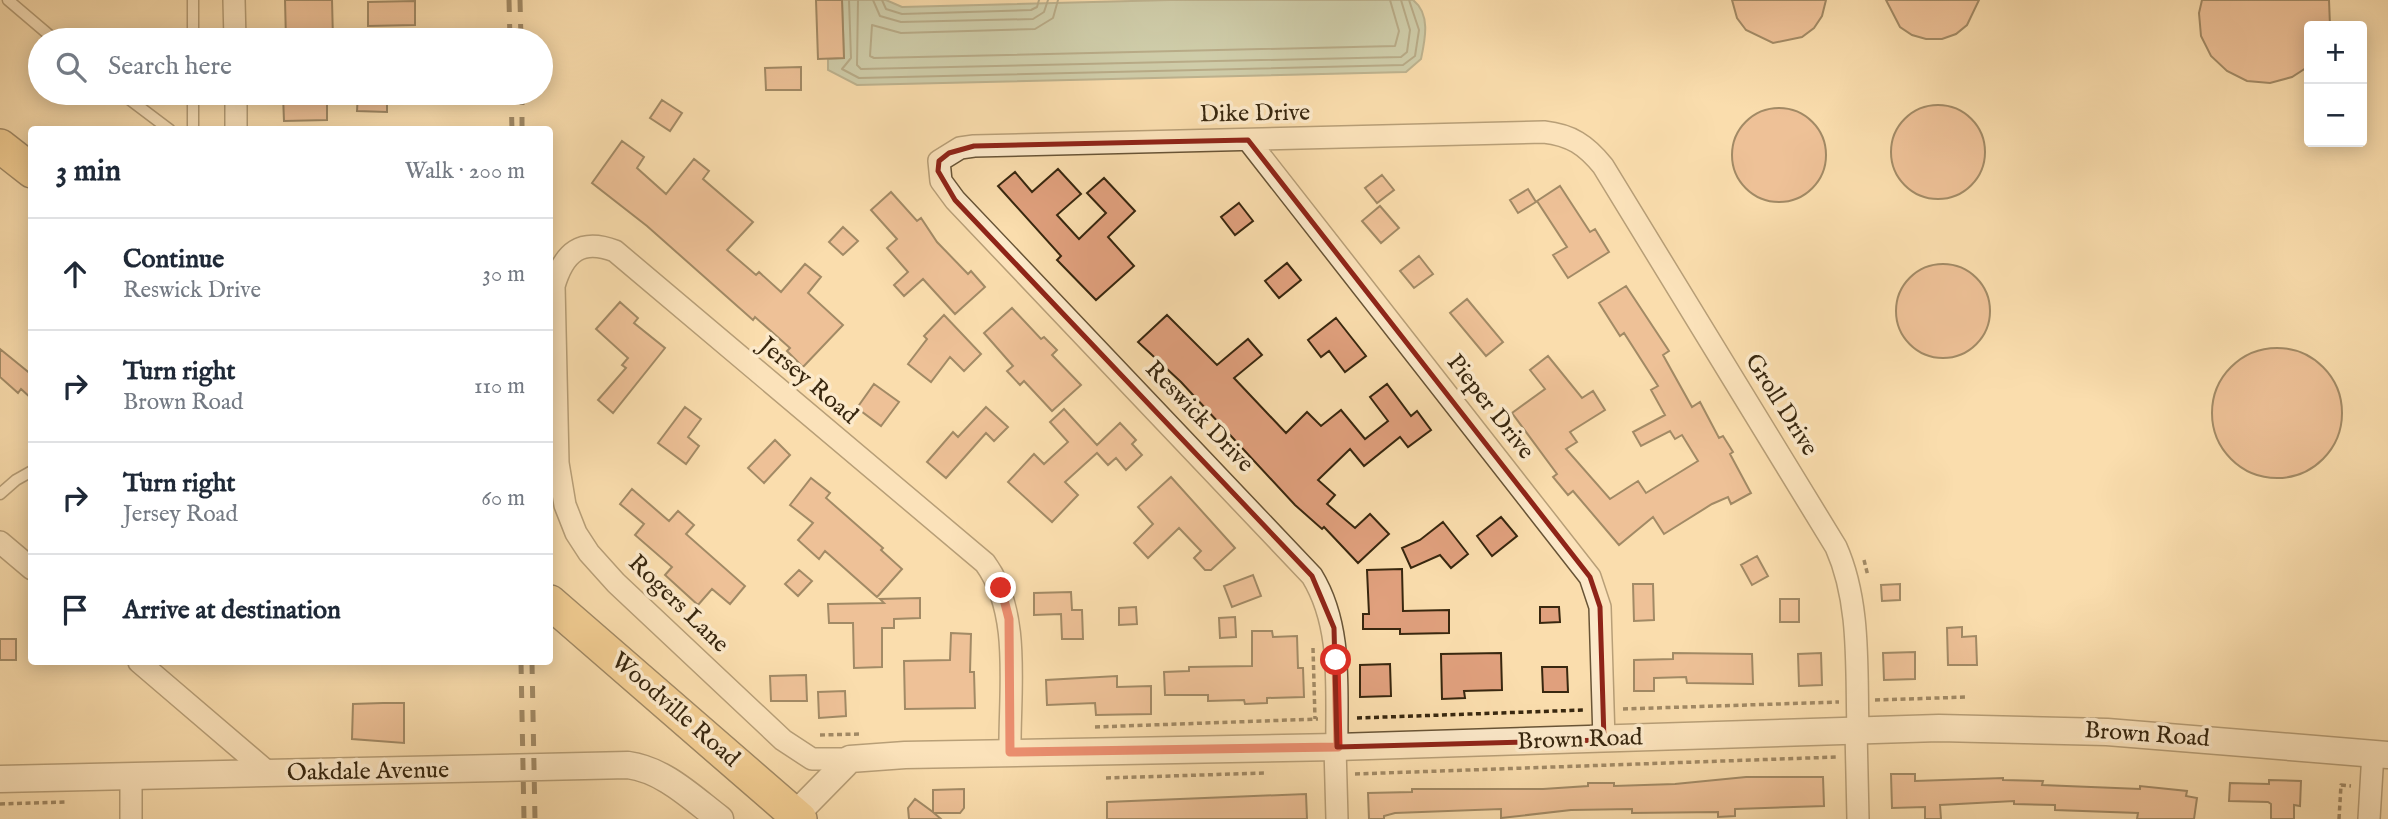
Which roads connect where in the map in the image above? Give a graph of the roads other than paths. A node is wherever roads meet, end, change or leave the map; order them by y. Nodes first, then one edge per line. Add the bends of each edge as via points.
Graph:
1 (8, 0) edge
2 (193, 0) edge
3 (234, 0) edge
4 (41, 28) edge
5 (193, 28) edge
6 (235, 28) edge
7 (137, 105) edge
8 (193, 105) edge
9 (236, 105) edge
10 (165, 126) edge
11 (193, 126) edge
12 (236, 126) edge
13 (1248, 140) junction
14 (1576, 140) joint
15 (1, 150) edge
16 (939, 161) joint
17 (28, 168) edge
18 (557, 417) joint
19 (28, 473) edge
20 (0, 494) edge
21 (0, 542) edge
22 (28, 566) edge
23 (553, 605) edge
24 (143, 665) edge
25 (1857, 730) junction
26 (1604, 740) junction
27 (1010, 752) junction
28 (2380, 754) edge
29 (1336, 755) junction
30 (850, 759) junction
31 (270, 774) junction
32 (131, 777) junction
33 (0, 779) edge
34 (795, 818) edge
35 (131, 819) edge
36 (720, 819) edge
37 (1337, 819) edge
38 (1858, 819) edge
39 (2368, 819) edge

1 - 4 lane
2 - 5 lane
3 - 6 street
7 - 10 lane
8 - 11 lane
9 - 12 street
13 - 14 street, Dike Drive via 1545,132
13 - 16 street, Dike Drive via 975,146 960,148
13 - 26 street, Pieper Drive via 1590,578 1600,607 1592,710
14 - 25 street, Groll Drive via 1603,166 1836,547 1853,602 1847,701
15 - 17 main road
16 - 29 street, Reswick Drive via 941,181 955,200 1312,576 1334,628
18 - 27 street, Jersey Road via 554,286 573,253 592,245 603,247 635,267 985,563 1001,588 1009,619
18 - 30 street, Rogers Lane via 565,505 589,553 798,752 826,762
19 - 20 lane
21 - 22 street
23 - 34 main road, Woodville Road
24 - 31 street
25 - 26 street, Brown Road
25 - 28 street, Brown Road via 2107,732
25 - 38 street, Groll Drive
26 - 29 street, Brown Road
27 - 29 street, Brown Road
27 - 30 street, Brown Road
28 - 39 street
29 - 37 street, Reswick Drive
30 - 34 street
31 - 32 street, Oakdale Avenue
31 - 36 street, Oakdale Avenue via 628,765 647,768
32 - 33 street, Oakdale Avenue
32 - 35 street

